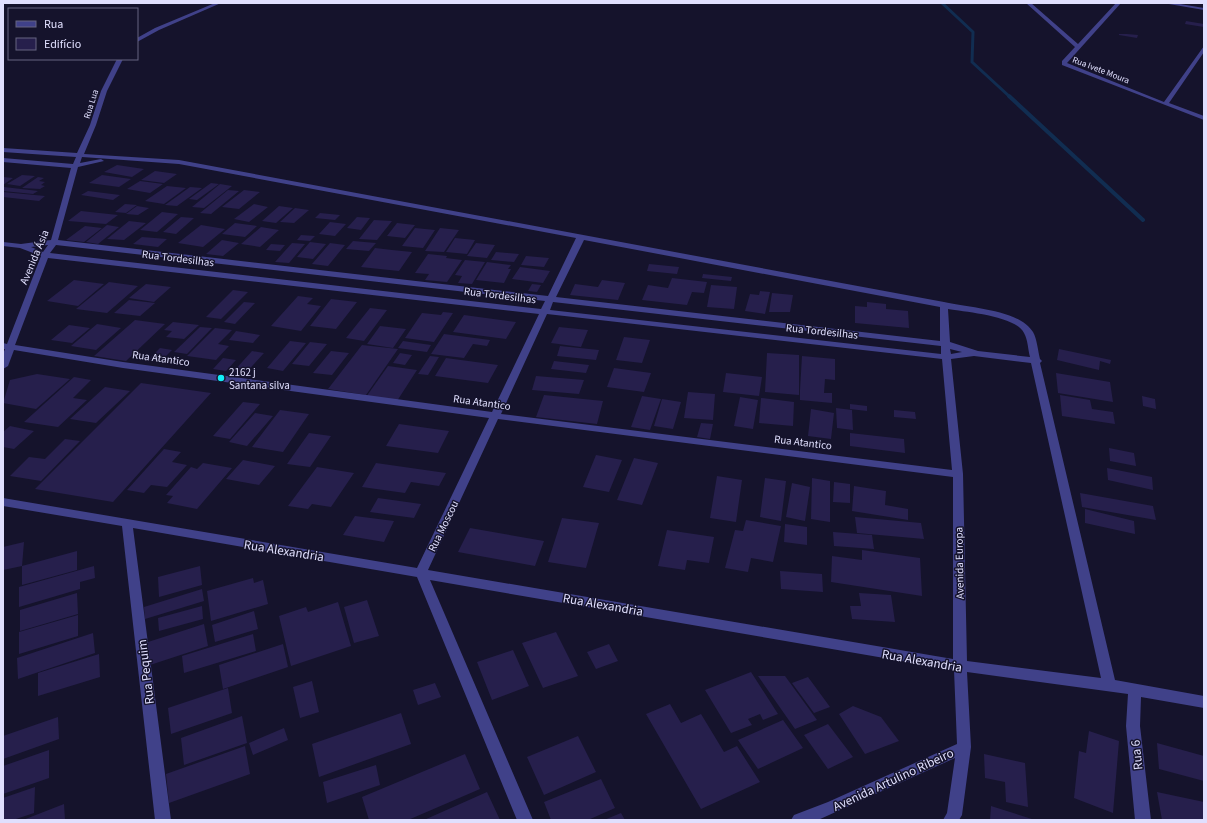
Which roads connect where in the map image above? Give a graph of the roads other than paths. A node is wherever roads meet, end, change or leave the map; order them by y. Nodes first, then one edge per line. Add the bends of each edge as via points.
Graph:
1 (219, 3) edge
2 (1028, 3) edge
3 (1119, 3) edge
4 (1165, 3) edge
5 (1204, 9) edge
6 (138, 39) edge
7 (1078, 47) junction
8 (1204, 48) edge
9 (120, 60) edge
10 (1165, 104) junction
11 (1204, 118) edge
12 (3, 150) edge
13 (81, 155) junction
14 (113, 158) junction
15 (3, 160) edge
16 (75, 166) junction
17 (581, 237) junction
18 (54, 242) junction
19 (3, 244) edge
20 (21, 246) junction
21 (45, 255) junction
22 (550, 298) junction
23 (944, 305) junction
24 (543, 312) junction
25 (945, 344) junction
26 (7, 346) edge
27 (977, 354) junction
28 (946, 358) junction
29 (1037, 361) junction
30 (3, 366) edge
31 (496, 416) junction
32 (958, 474) junction
33 (3, 502) edge
34 (127, 524) junction
35 (421, 573) junction
36 (960, 666) junction
37 (1109, 685) junction
38 (1135, 689) junction
39 (1204, 702) edge
40 (964, 747) junction
41 (163, 820) edge
42 (525, 820) edge
43 (799, 820) edge
44 (951, 820) edge
45 (1143, 820) edge

1 - 6 street via 163,26
2 - 7 street
3 - 7 street, Rua Ivete Moura
4 - 5 street
7 - 10 street, Rua Ivete Moura via 1064,62 1066,66
8 - 10 street
9 - 13 street, Rua Lua via 104,91 94,125
10 - 11 street
12 - 13 street
13 - 14 street
13 - 16 street, Avenida Ásia
14 - 16 street
14 - 17 street via 179,162
15 - 16 street
16 - 18 street, Avenida Ásia
17 - 22 street, Rua Moscou
17 - 23 street
18 - 20 street, Rua Tordesilhas
18 - 21 street, Avenida Ásia
18 - 22 street, Rua Tordesilhas
19 - 20 street, Rua Tordesilhas
20 - 21 street, Rua Tordesilhas
21 - 24 street, Rua Tordesilhas
21 - 26 street, Avenida Ásia
22 - 24 street, Rua Moscou
22 - 25 street, Rua Tordesilhas
23 - 25 street, Avenida Europa
23 - 29 street via 999,315 1017,321 1030,333
24 - 28 street, Rua Tordesilhas
24 - 31 street, Rua Moscou
25 - 27 street, Rua Tordesilhas
25 - 28 street, Avenida Europa
26 - 30 street, Avenida Ásia
26 - 31 street, Rua Atantico via 123,365
27 - 28 street, Rua Tordesilhas
27 - 29 street, Rua Tordesilhas
28 - 32 street, Avenida Europa
29 - 37 street
31 - 32 street, Rua Atantico
31 - 35 street, Rua Moscou
32 - 36 street, Avenida Europa
33 - 34 street, Rua Alexandria
34 - 35 street, Rua Alexandria
34 - 41 street, Rua Pequim
35 - 36 street, Rua Alexandria
35 - 42 street
36 - 37 street, Rua Alexandria
36 - 40 street, Avenida Europa
37 - 38 street, Rua Alexandria
38 - 39 street, Rua Alexandria
38 - 45 street, Rua 6 via 1133,726
40 - 43 street, Avenida Artulino Ribeiro
40 - 44 street, Avenida Europa via 954,816

